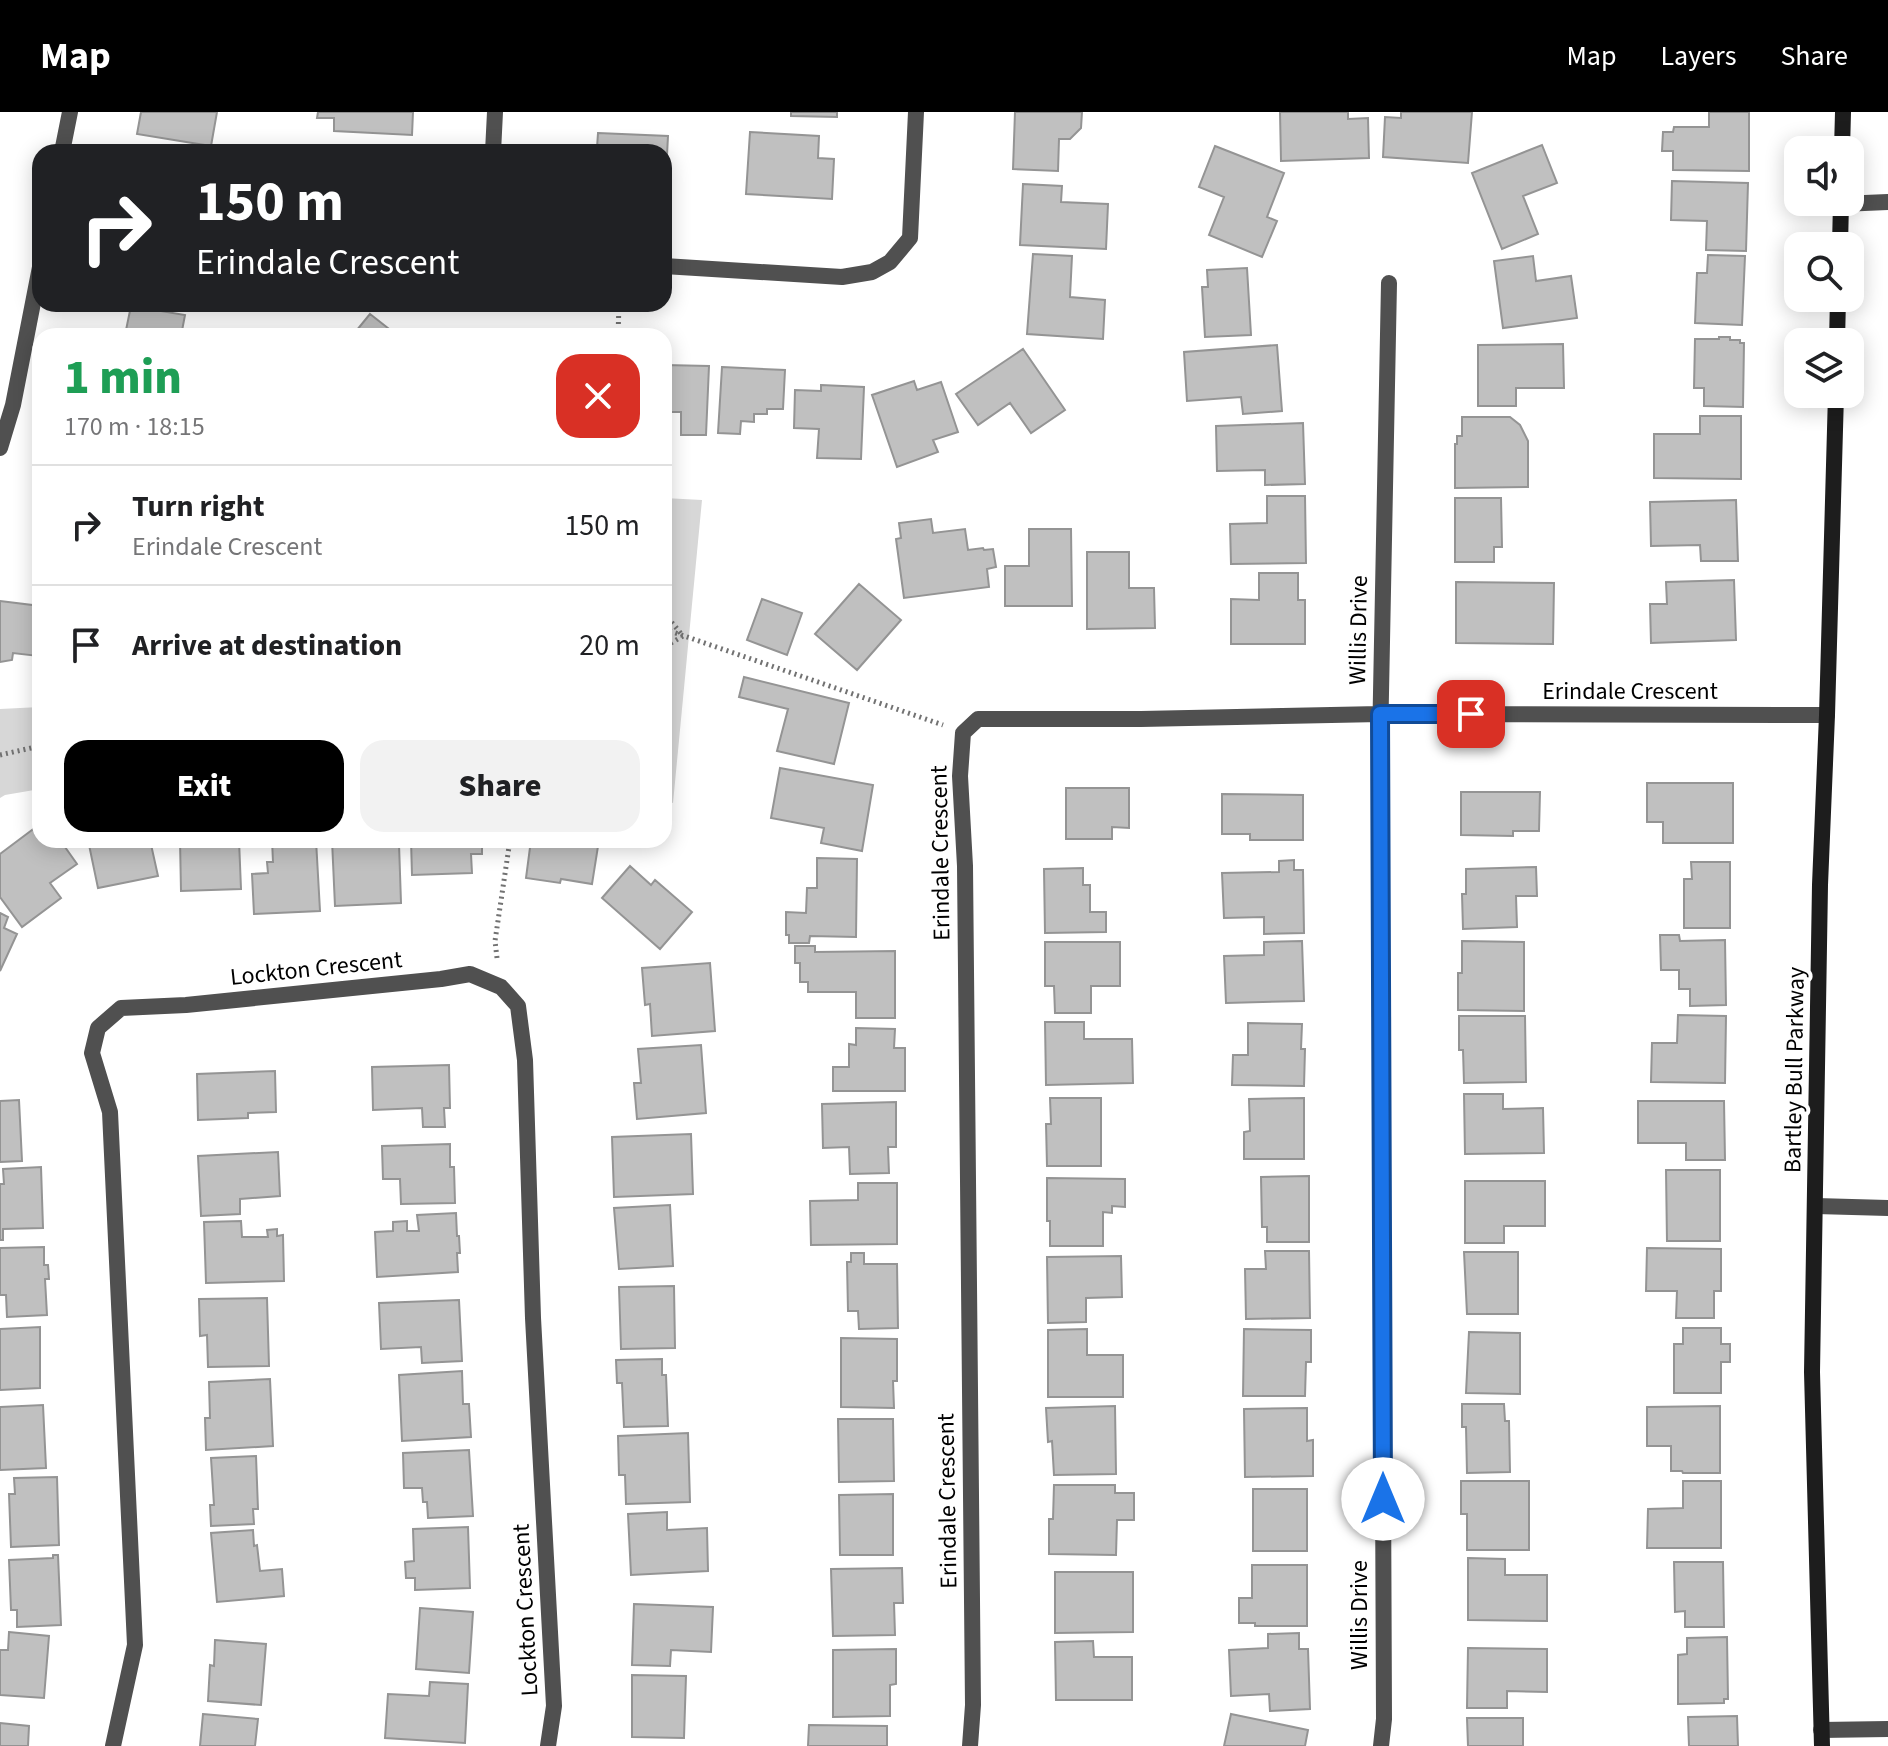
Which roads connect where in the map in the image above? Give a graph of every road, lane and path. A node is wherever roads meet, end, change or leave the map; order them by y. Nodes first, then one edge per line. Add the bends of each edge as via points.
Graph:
1 (70, 112) edge
2 (495, 112) edge
3 (916, 112) edge
4 (1843, 112) edge
5 (1842, 136) edge
6 (64, 144) edge
7 (493, 144) edge
8 (1888, 202) edge
9 (1864, 203) edge
10 (672, 266) edge
11 (1389, 283) dead end
12 (32, 308) edge
13 (1836, 408) edge
14 (0, 448) edge
15 (672, 623) edge
16 (672, 632) edge
17 (683, 636) junction
18 (672, 642) edge
19 (1380, 714) junction
20 (1827, 715) junction
21 (963, 733) junction
22 (32, 748) edge
23 (0, 755) edge
24 (509, 848) edge
25 (501, 987) junction
26 (1816, 1206) junction
27 (1888, 1208) edge
28 (1888, 1729) edge
29 (1821, 1738) edge
30 (113, 1746) edge
31 (548, 1746) edge
32 (970, 1746) edge
33 (1381, 1746) edge

1 - 6 street
2 - 7 street
3 - 10 street via 910,238 890,262 872,272 842,277
4 - 5 street
8 - 9 street
11 - 19 street, Willis Drive
12 - 14 street
13 - 20 street, Bartley Bull Parkway
15 - 17 path
16 - 17 path
17 - 18 path
17 - 21 path
19 - 20 street, Erindale Crescent
19 - 21 street, Erindale Crescent via 978,719
19 - 33 street, Willis Drive
20 - 26 street, Bartley Bull Parkway
21 - 32 street, Erindale Crescent
22 - 23 path
24 - 25 path via 495,941
25 - 30 street, Lockton Crescent via 470,974 121,1008 98,1028 92,1053 110,1112 135,1645
25 - 31 street, Lockton Crescent via 518,1006 525,1060 554,1706
26 - 27 street
26 - 29 street, Bartley Bull Parkway via 1812,1372
28 - 29 street

